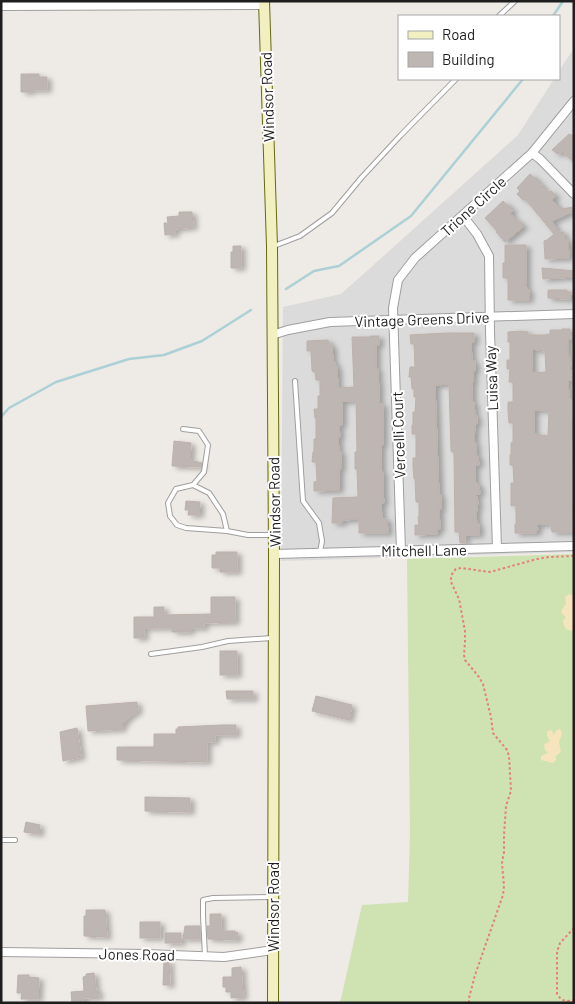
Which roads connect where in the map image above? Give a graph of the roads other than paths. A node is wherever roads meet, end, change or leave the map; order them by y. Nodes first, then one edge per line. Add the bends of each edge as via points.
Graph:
1 (515, 1) edge
2 (264, 3) edge
3 (1, 6) edge
4 (500, 15) edge
5 (455, 80) edge
6 (574, 101) edge
7 (532, 153) junction
8 (574, 194) edge
9 (463, 216) junction
10 (272, 246) junction
11 (574, 314) edge
12 (490, 317) junction
13 (394, 320) junction
14 (272, 335) junction
15 (295, 381) dead end
16 (183, 429) dead end
17 (193, 485) junction
18 (227, 531) junction
19 (274, 535) junction
20 (574, 546) edge
21 (497, 548) junction
22 (401, 550) junction
23 (320, 552) junction
24 (274, 554) junction
25 (274, 638) junction
26 (151, 654) dead end
27 (1, 840) edge
28 (15, 840) dead end
29 (273, 896) junction
30 (273, 950) junction
31 (1, 952) edge
32 (205, 956) junction
33 (273, 1003) edge

1 - 4 lane
2 - 3 street
2 - 10 main road, Windsor Road
5 - 10 lane via 374,163 332,213 300,236
6 - 7 street, Trione Circle
7 - 8 street
7 - 9 street, Trione Circle
9 - 12 street, Luisa Way via 478,234 489,256
9 - 13 street, Trione Circle via 415,258 398,280
10 - 14 main road, Windsor Road
11 - 12 street, Vintage Greens Drive
12 - 13 street, Vintage Greens Drive
12 - 21 street, Luisa Way
13 - 14 street, Vintage Greens Drive via 330,322
13 - 22 street, Vercelli Court
14 - 19 main road, Windsor Road
15 - 23 lane, Windsor Road via 303,501 319,523
16 - 17 lane via 199,431 208,445 204,472
17 - 18 lane via 209,494 222,514
17 - 18 lane via 176,489 168,503 170,516 177,525 186,528
18 - 19 lane
19 - 24 main road, Windsor Road
20 - 21 street, Mitchell Lane
21 - 22 street, Mitchell Lane
22 - 23 street, Mitchell Lane
23 - 24 street, Mitchell Lane
24 - 25 main road, Windsor Road
25 - 26 lane via 228,641
25 - 29 main road, Windsor Road
27 - 28 lane
29 - 30 main road, Windsor Road
29 - 32 lane via 203,900
30 - 32 street, Jones Road via 224,957
30 - 33 main road, Windsor Road
31 - 32 street, Jones Road

